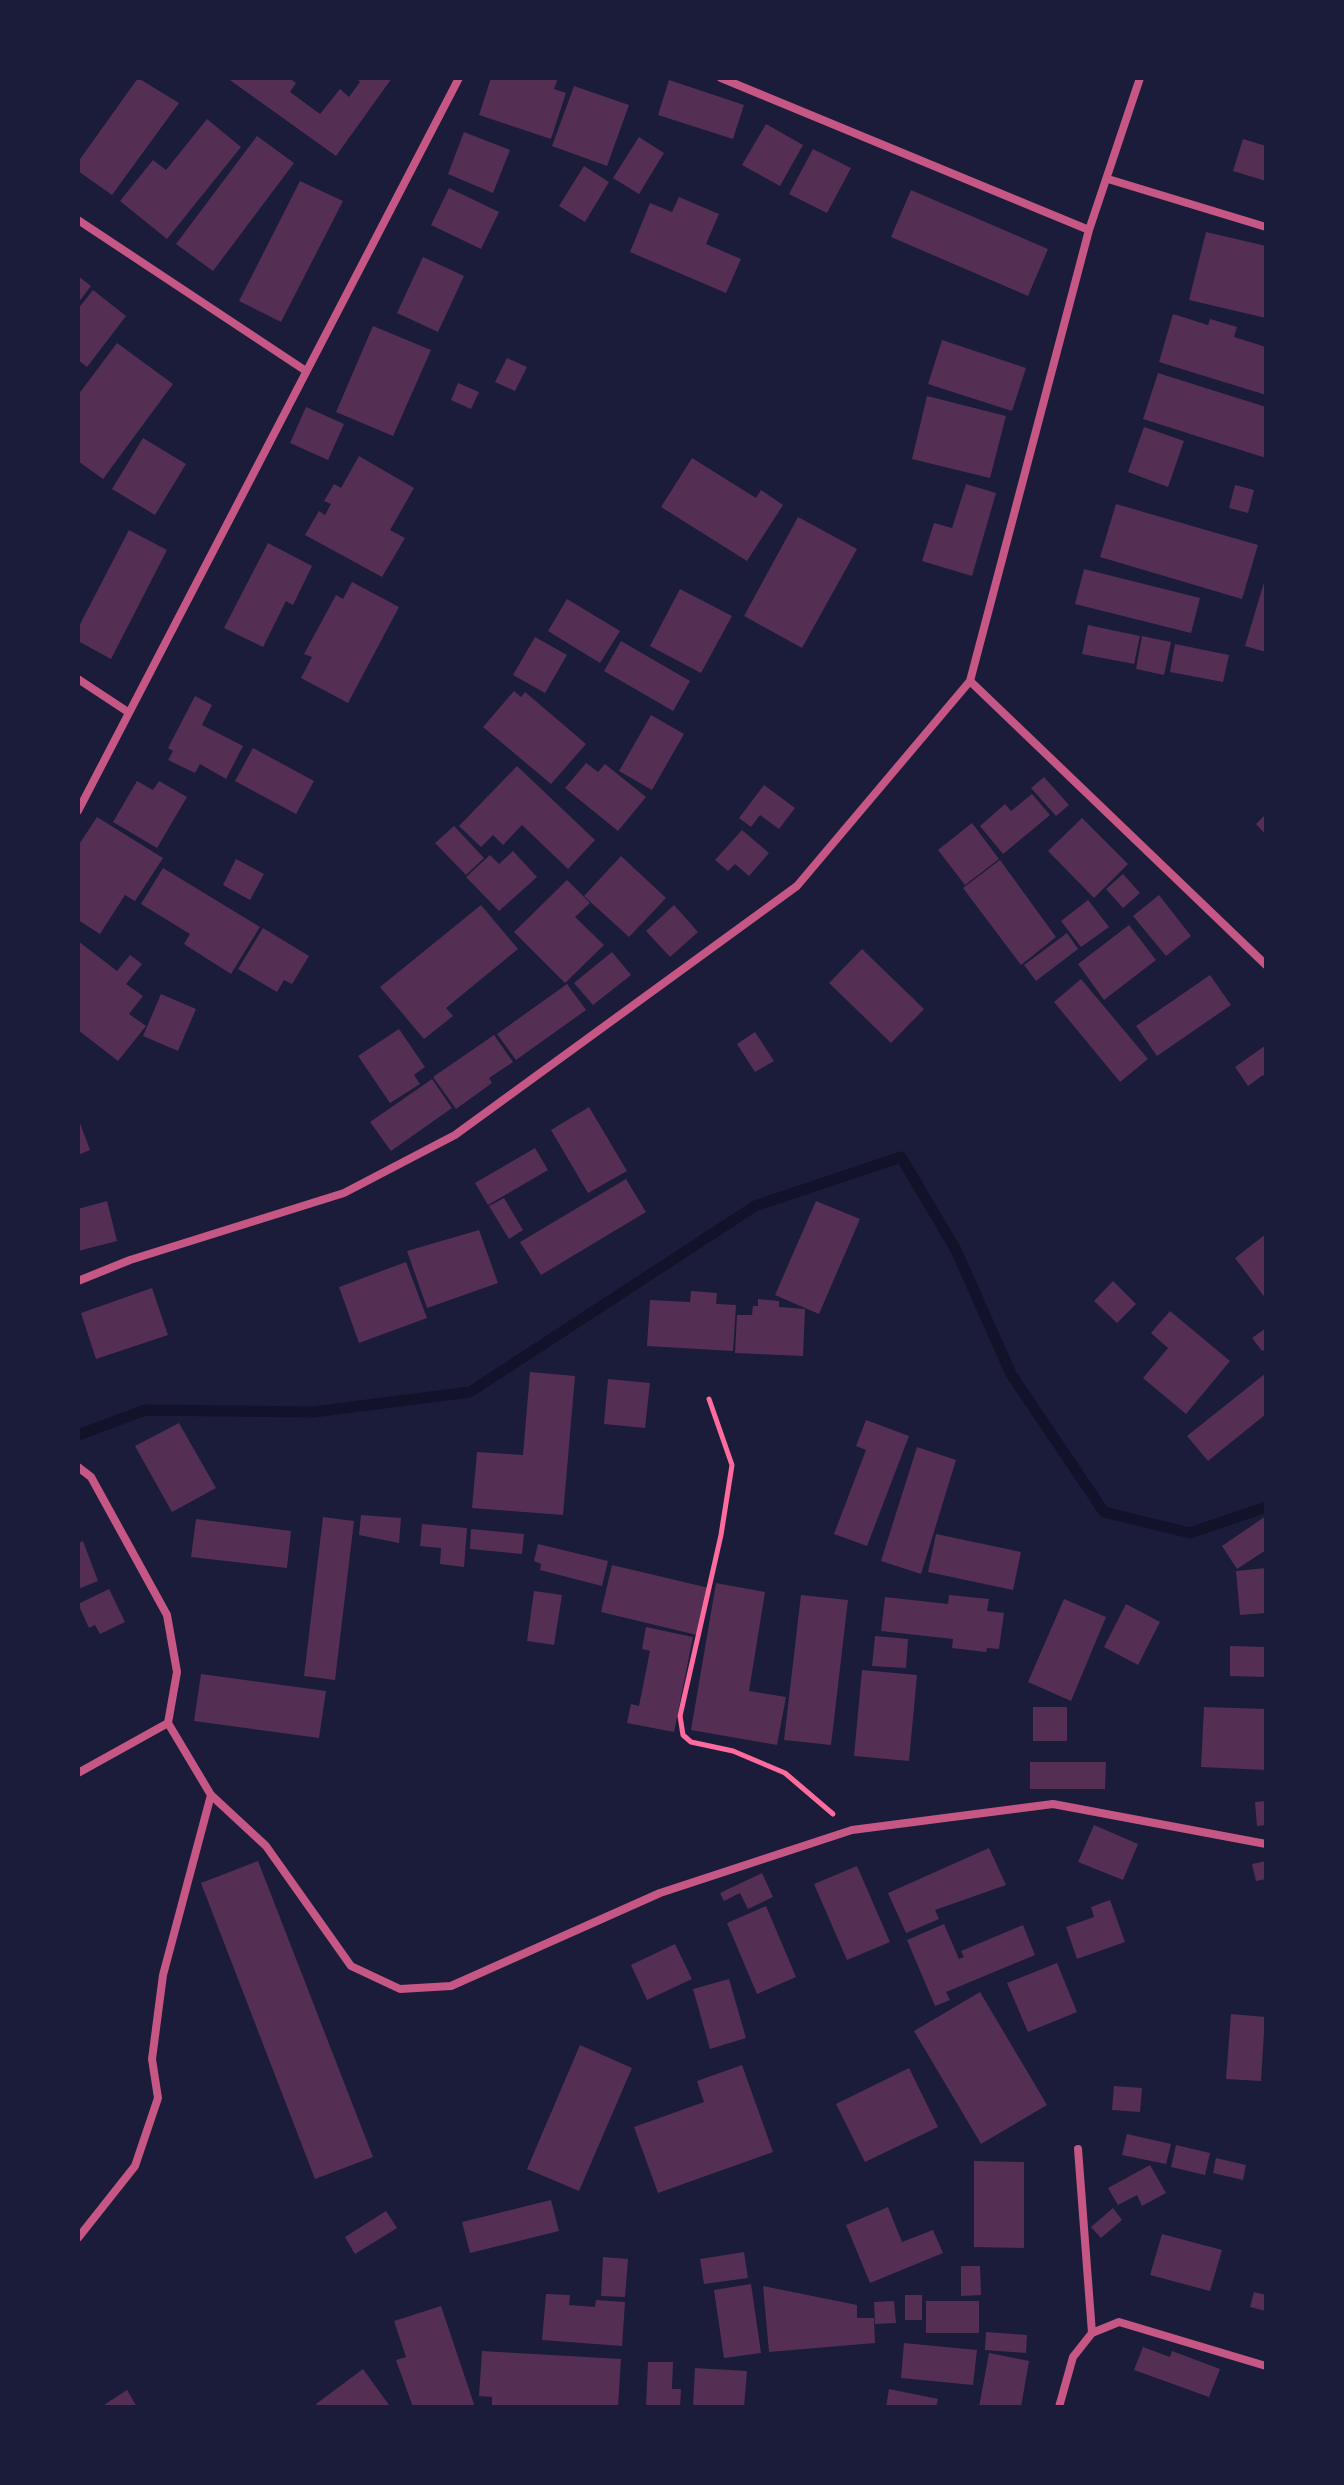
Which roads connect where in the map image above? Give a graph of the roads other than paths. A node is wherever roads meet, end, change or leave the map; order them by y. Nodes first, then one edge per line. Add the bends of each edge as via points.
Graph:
1 (459, 78) edge
2 (721, 78) edge
3 (1140, 78) edge
4 (1108, 179) junction
5 (78, 220) edge
6 (1266, 227) edge
7 (1089, 230) junction
8 (306, 371) junction
9 (78, 679) edge
10 (970, 681) junction
11 (128, 712) junction
12 (78, 811) edge
13 (1266, 965) edge
14 (78, 1281) edge
15 (78, 1467) edge
16 (168, 1723) junction
17 (78, 1773) edge
18 (211, 1795) junction
19 (1266, 1844) edge
20 (1078, 2149) dead end
21 (78, 2238) edge
22 (1092, 2333) junction
23 (1266, 2366) edge
24 (1059, 2407) edge

1 - 8 street
2 - 7 street
3 - 4 street
4 - 6 street
4 - 7 street
5 - 8 street
7 - 10 street
8 - 11 street
9 - 11 street
10 - 13 street
10 - 14 street via 797,886 455,1135 344,1193
11 - 12 street
15 - 16 street via 91,1477 167,1615 177,1672
16 - 17 street
16 - 18 street
18 - 19 street via 266,1846 351,1966 400,1989 451,1986 660,1893 852,1830 1053,1804
18 - 21 street via 163,1975 152,2059 158,2098 135,2166
20 - 22 street
22 - 23 street via 1119,2322
22 - 24 street via 1073,2357

